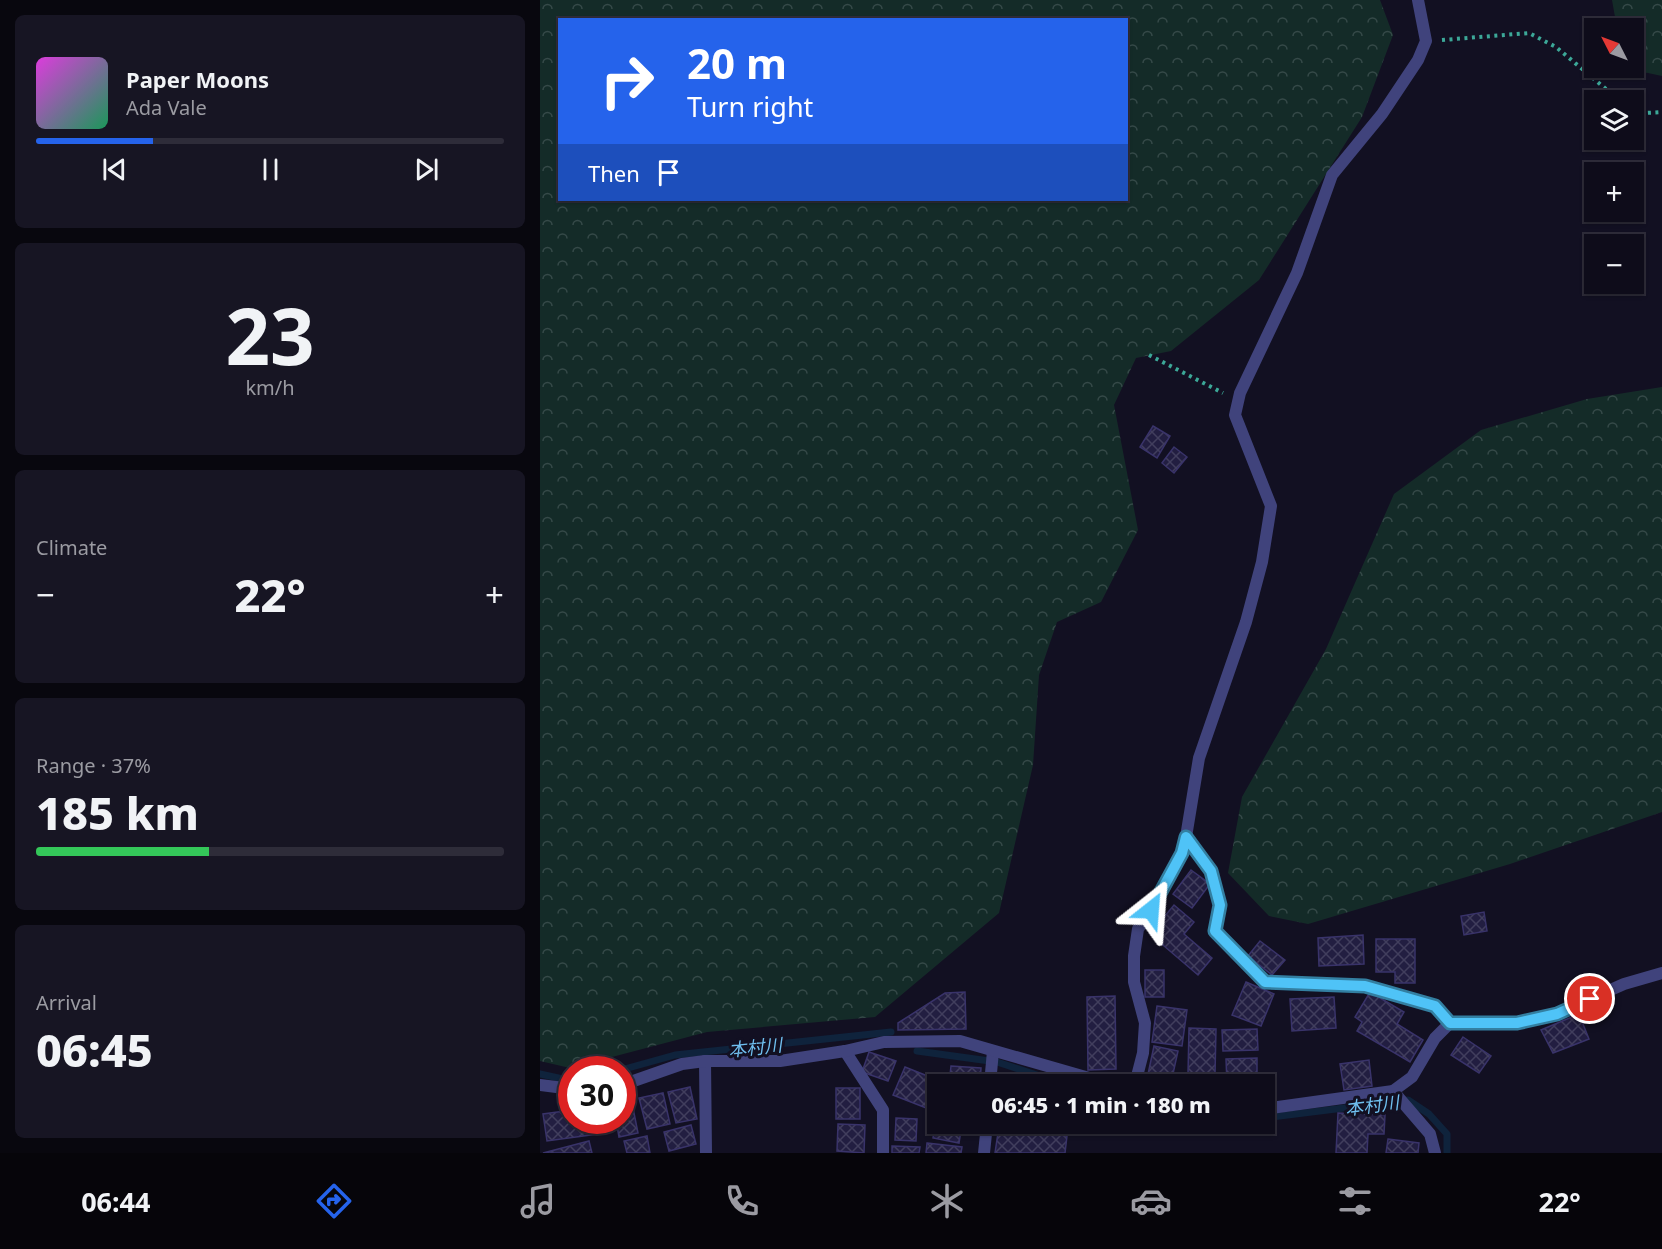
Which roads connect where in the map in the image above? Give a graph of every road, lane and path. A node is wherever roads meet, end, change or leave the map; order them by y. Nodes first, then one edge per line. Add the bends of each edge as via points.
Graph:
1 (1418, 0) edge
2 (1426, 41) junction
3 (1607, 90) edge
4 (1662, 112) edge
5 (1644, 113) edge
6 (1149, 355) dead end
7 (1238, 401) junction
8 (1186, 837) junction
9 (1662, 973) edge
10 (1450, 1023) junction
11 (845, 1051) junction
12 (993, 1052) junction
13 (705, 1061) junction
14 (991, 1074) edge
15 (1073, 1074) edge
16 (1138, 1074) edge
17 (636, 1080) edge
18 (540, 1085) edge
19 (558, 1087) edge
20 (1393, 1091) junction
21 (1275, 1107) edge
22 (986, 1134) edge
23 (706, 1153) edge
24 (883, 1153) edge
25 (984, 1153) edge
26 (1435, 1153) edge

1 - 2 street
2 - 3 path via 1529,33 1556,46
2 - 7 street via 1382,114 1332,175 1297,273
4 - 5 path
6 - 7 path
7 - 8 street via 1235,415 1271,506 1262,562 1246,622 1199,758
8 - 10 street via 1211,871 1220,905 1215,931 1265,982 1365,986 1435,1006
8 - 16 street via 1182,853 1138,929 1134,982 1145,1023
9 - 10 street via 1624,984 1557,1014 1517,1023
10 - 20 street via 1435,1038 1412,1077
11 - 12 street via 884,1042 960,1041
11 - 13 street via 780,1061
11 - 24 street via 883,1110
12 - 14 street
12 - 15 street
13 - 17 street via 682,1064
13 - 23 street
18 - 19 street
20 - 21 street
20 - 26 street via 1430,1134
22 - 25 street

